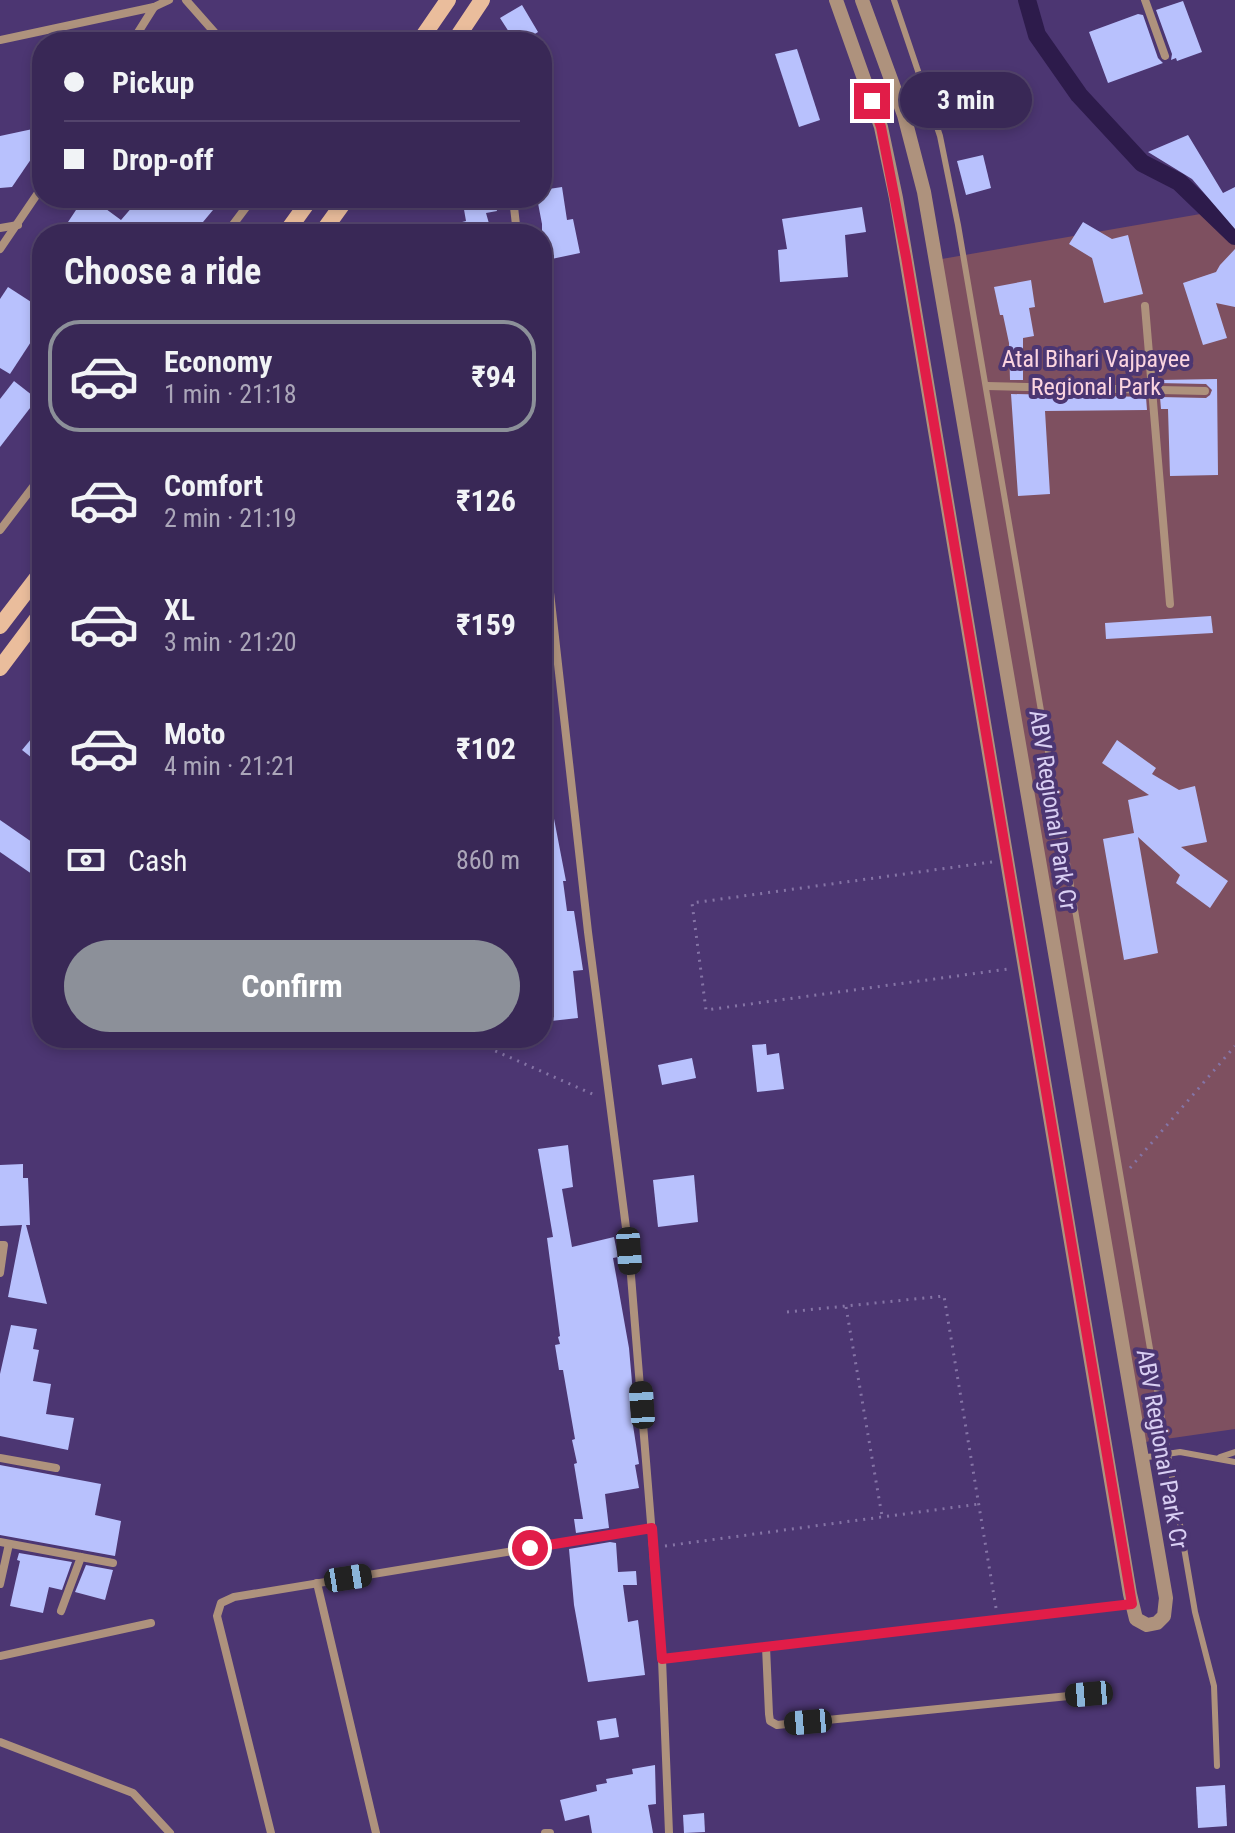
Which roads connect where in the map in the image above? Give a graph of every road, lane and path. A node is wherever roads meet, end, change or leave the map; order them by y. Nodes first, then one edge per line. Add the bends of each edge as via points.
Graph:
1 (169, 0) edge
2 (186, 0) edge
3 (448, 0) edge
4 (482, 0) edge
5 (836, 0) edge
6 (862, 0) edge
7 (894, 0) edge
8 (1145, 0) edge
9 (154, 7) junction
10 (37, 32) edge
11 (138, 32) edge
12 (214, 32) edge
13 (426, 32) edge
14 (463, 32) edge
15 (32, 33) edge
16 (0, 40) edge
17 (1165, 56) dead end
18 (32, 203) edge
19 (18, 225) junction
20 (0, 228) edge
21 (0, 249) edge
22 (1145, 306) dead end
23 (987, 386) junction
24 (1152, 390) junction
25 (1205, 391) dead end
26 (32, 488) edge
27 (0, 530) edge
28 (32, 584) edge
29 (1170, 604) dead end
30 (552, 611) edge
31 (32, 625) edge
32 (0, 626) edge
33 (0, 668) edge
34 (1008, 860) junction
35 (1025, 967) junction
36 (1235, 1046) edge
37 (488, 1048) edge
38 (610, 1102) junction
39 (1121, 1179) junction
40 (0, 1245) edge
41 (0, 1273) edge
42 (846, 1307) junction
43 (787, 1312) dead end
44 (1168, 1452) junction
45 (1235, 1452) edge
46 (1220, 1457) junction
47 (0, 1458) edge
48 (1141, 1458) junction
49 (1235, 1462) edge
50 (56, 1468) dead end
51 (979, 1504) junction
52 (882, 1517) junction
53 (652, 1528) junction
54 (4, 1543) edge
55 (653, 1547) junction
56 (81, 1557) junction
57 (113, 1563) dead end
58 (317, 1583) junction
59 (0, 1584) edge
60 (1132, 1604) junction
61 (61, 1611) dead end
62 (997, 1620) junction
63 (151, 1623) dead end
64 (766, 1647) junction
65 (0, 1656) edge
66 (662, 1659) junction
67 (1089, 1694) dead end
68 (0, 1742) edge
69 (1217, 1766) dead end
70 (170, 1833) edge
71 (271, 1833) edge
72 (376, 1833) edge
73 (669, 1833) edge

1 - 9 street
2 - 12 street
3 - 13 main road
4 - 14 main road
5 - 34 street via 881,127 896,198
6 - 48 street, ABV Regional Park Cr via 904,115 924,192
7 - 23 lane via 940,136
8 - 17 street
9 - 10 street
9 - 11 street
15 - 16 street
18 - 19 street
19 - 20 street
19 - 21 street
22 - 24 street
23 - 24 street
23 - 39 lane
24 - 25 street
24 - 29 street
26 - 27 street
28 - 32 main road
30 - 38 street
31 - 33 main road
34 - 35 street
34 - 35 path via 692,903 706,1010
35 - 60 street
36 - 39 path
37 - 38 path
38 - 53 street via 629,1251
39 - 44 lane
40 - 41 street
42 - 43 path
42 - 51 path via 944,1296
42 - 52 path
44 - 46 lane
44 - 48 lane
44 - 69 lane via 1195,1612 1214,1686
45 - 46 lane
46 - 49 lane
47 - 50 street
48 - 60 street, ABV Regional Park Cr via 1166,1598 1164,1616 1147,1625 1136,1619
51 - 52 path
51 - 62 path
52 - 55 path
53 - 55 street
53 - 58 street
54 - 56 street
54 - 59 street
55 - 66 street
56 - 57 street
56 - 61 street
58 - 71 street via 234,1597 221,1603 217,1616
58 - 72 street
60 - 62 street
62 - 64 street
63 - 65 street
64 - 66 street
64 - 67 street via 769,1714 777,1725
66 - 73 street
68 - 70 street via 133,1793

